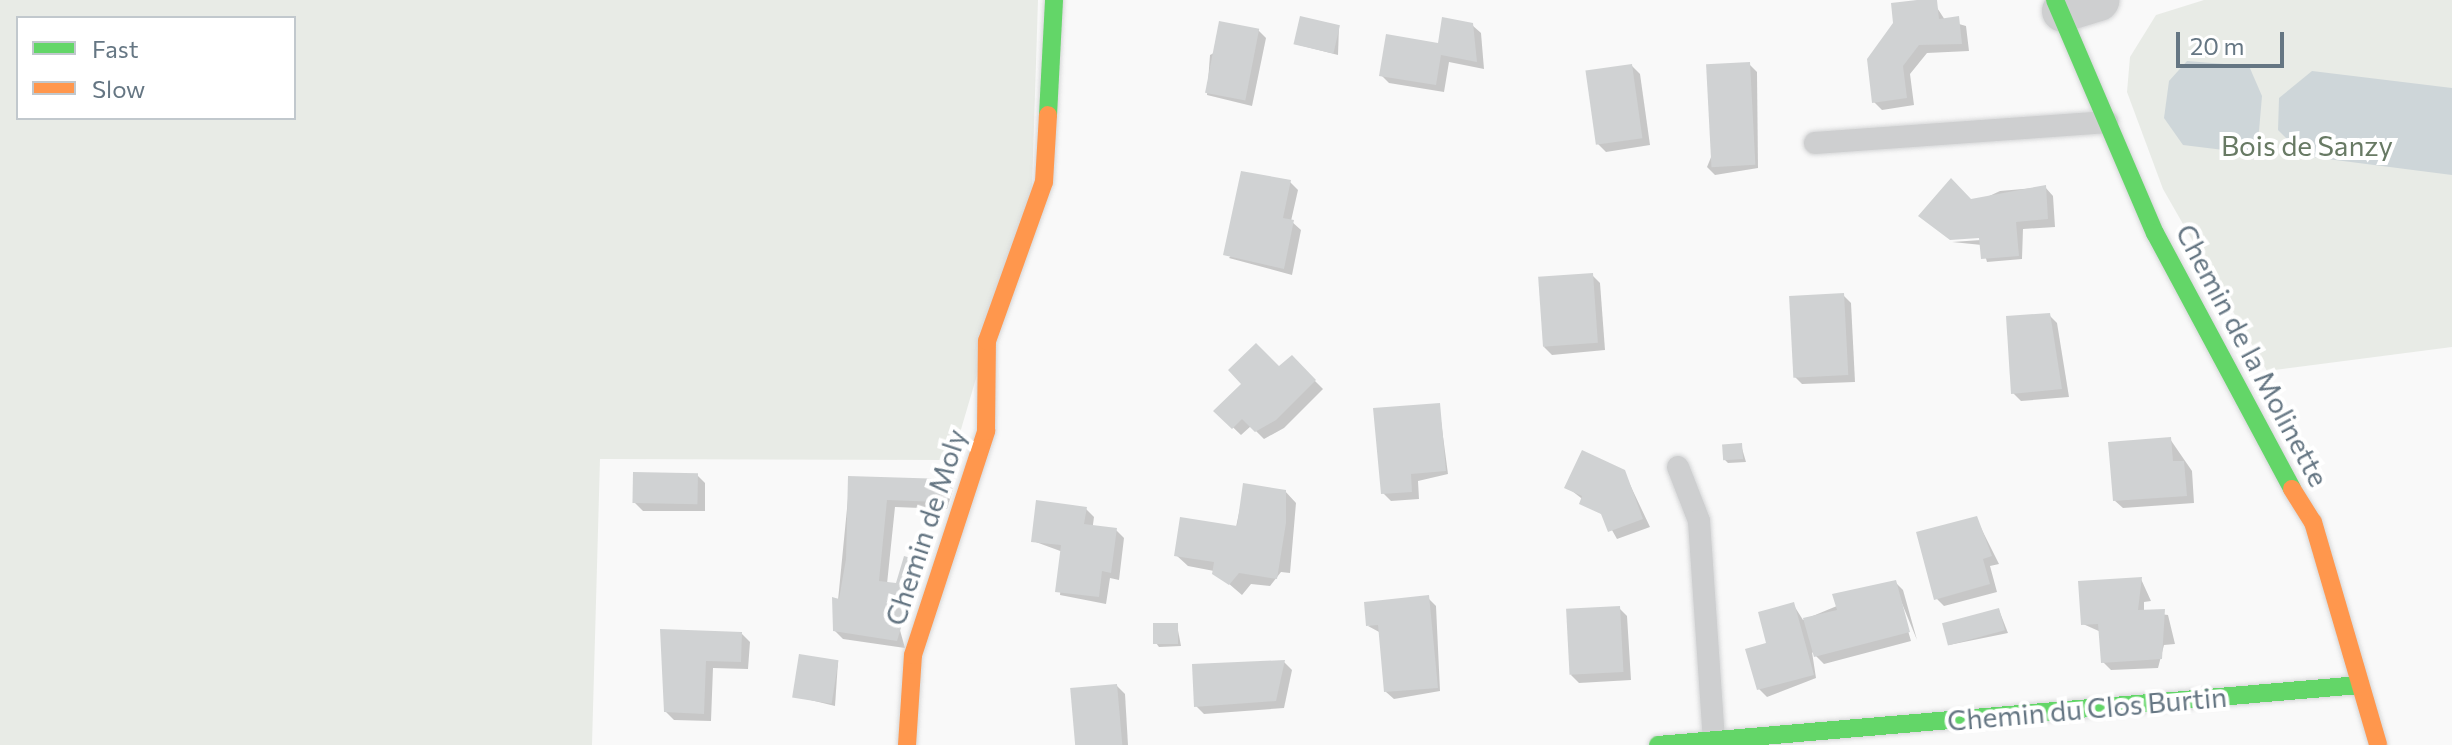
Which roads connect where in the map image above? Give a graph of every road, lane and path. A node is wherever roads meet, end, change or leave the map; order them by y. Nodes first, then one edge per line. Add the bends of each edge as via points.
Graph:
1 (1054, 0) edge
2 (2072, 4) edge
3 (2107, 122) junction
4 (1815, 143) dead end
5 (1678, 467) dead end
6 (2360, 685) junction
7 (1714, 741) junction
8 (1766, 741) edge
9 (907, 745) edge
10 (1658, 745) edge
11 (2378, 745) edge

1 - 9 street, Chemin de Moly via 1044,182 987,341 986,431 913,655
2 - 3 street, Chemin de la Molinette
3 - 4 lane
3 - 6 street, Chemin de la Molinette via 2162,247 2261,440 2313,522
5 - 7 lane via 1699,521
6 - 8 street, Chemin du Clos Burtin
6 - 11 street, Chemin de la Molinette
7 - 8 street, Chemin du Clos Burtin
7 - 10 street, Chemin du Clos Burtin

